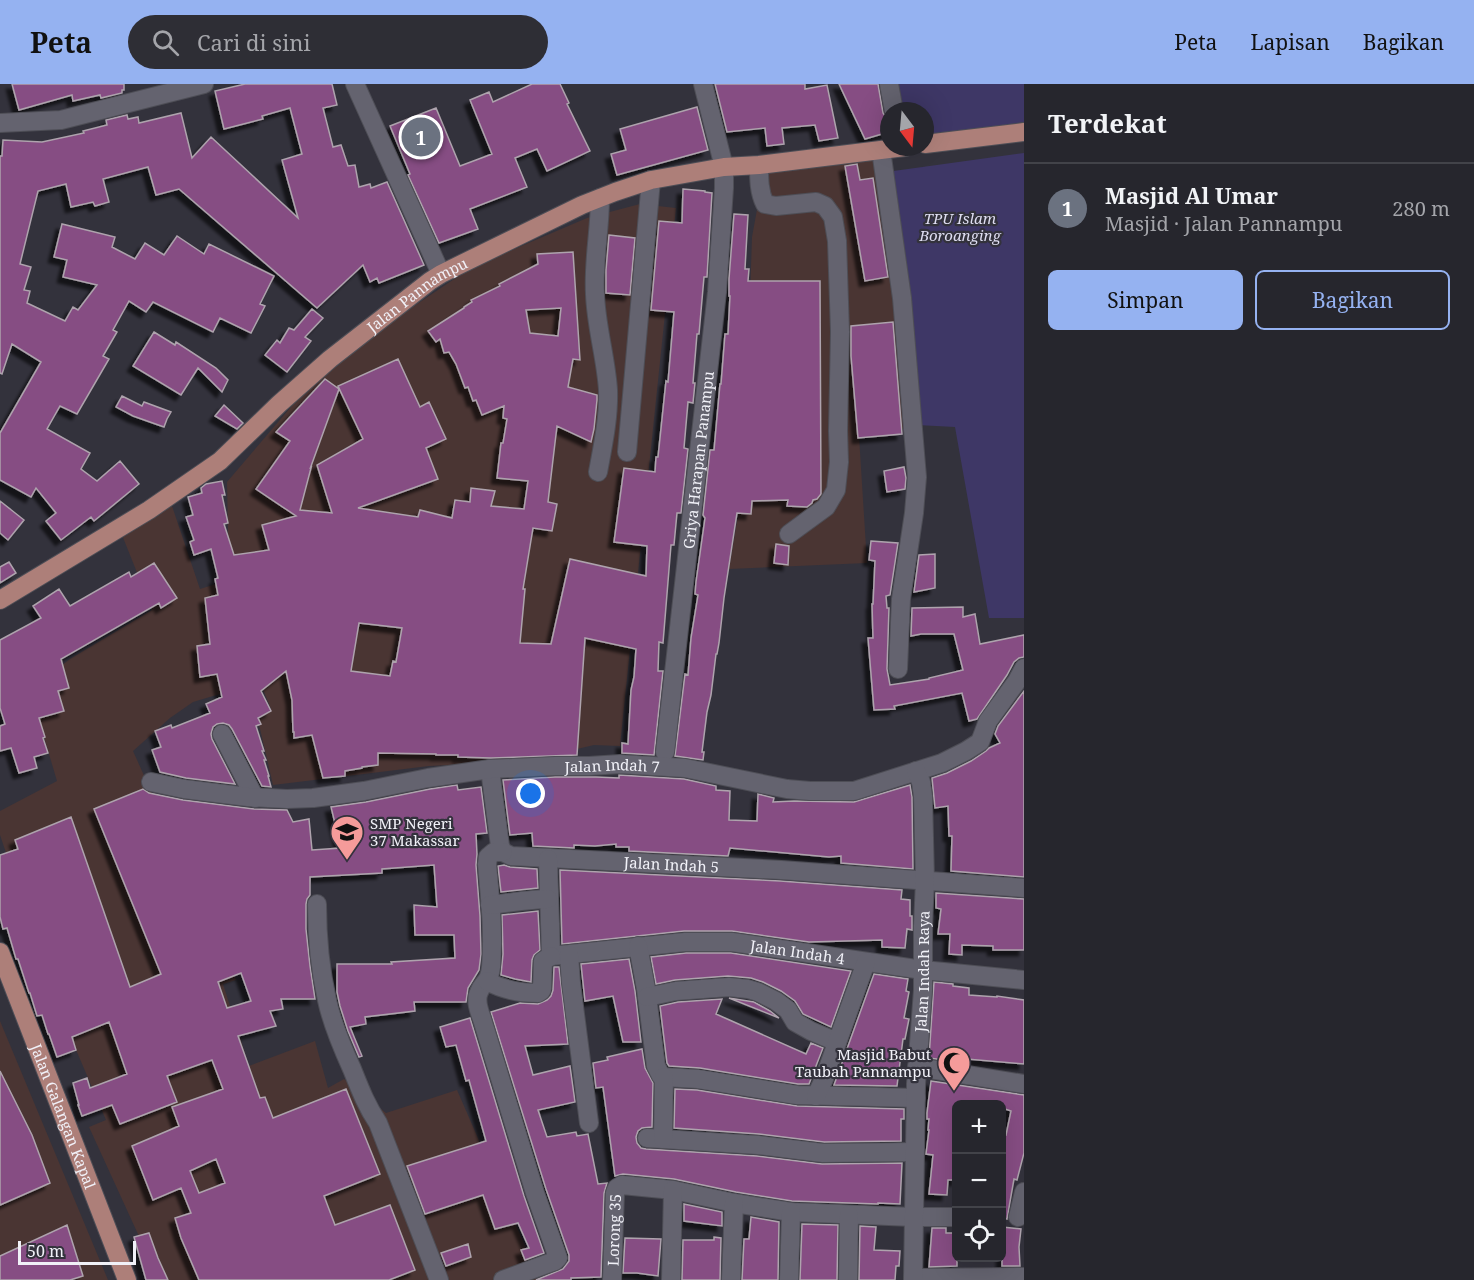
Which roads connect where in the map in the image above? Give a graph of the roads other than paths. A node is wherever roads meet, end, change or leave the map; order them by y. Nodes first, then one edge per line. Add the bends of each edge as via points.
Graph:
1 (204, 84) edge
2 (355, 84) edge
3 (703, 84) edge
4 (888, 84) edge
5 (892, 102) edge
6 (0, 123) edge
7 (1024, 132) edge
8 (934, 143) edge
9 (880, 150) edge
10 (881, 156) edge
11 (759, 165) junction
12 (724, 167) junction
13 (651, 180) junction
14 (600, 198) junction
15 (441, 274) junction
16 (627, 452) dead end
17 (598, 472) dead end
18 (789, 534) dead end
19 (0, 600) edge
20 (1024, 668) edge
21 (897, 669) dead end
22 (222, 734) dead end
23 (665, 752) dead end
24 (490, 769) junction
25 (916, 771) junction
26 (151, 782) dead end
27 (255, 798) junction
28 (502, 852) junction
29 (548, 859) junction
30 (925, 880) junction
31 (1024, 888) edge
32 (548, 899) junction
33 (317, 904) dead end
34 (490, 905) junction
35 (638, 946) junction
36 (0, 952) edge
37 (560, 956) junction
38 (866, 962) junction
39 (922, 970) junction
40 (1024, 980) edge
41 (487, 981) junction
42 (647, 997) junction
43 (837, 1042) junction
44 (917, 1067) junction
45 (664, 1077) junction
46 (1024, 1084) edge
47 (816, 1096) junction
48 (916, 1098) junction
49 (589, 1123) dead end
50 (914, 1152) junction
51 (673, 1190) junction
52 (1024, 1192) edge
53 (734, 1203) junction
54 (791, 1212) junction
55 (849, 1215) junction
56 (952, 1217) edge
57 (1015, 1217) edge
58 (913, 1218) junction
59 (1024, 1277) edge
60 (913, 1279) edge
61 (127, 1280) edge
62 (440, 1280) edge
63 (504, 1280) edge
64 (612, 1280) edge
65 (671, 1280) edge
66 (731, 1280) edge
67 (789, 1280) edge
68 (848, 1280) edge

1 - 6 street via 62,120
2 - 15 street
3 - 12 street, Griya Harapan Panampu
4 - 5 street
7 - 8 main road
9 - 11 main road, Jalan Pannampu
10 - 21 street via 902,298 917,477 901,599
11 - 12 main road, Jalan Pannampu
11 - 18 street via 765,204 816,202 825,206 833,216 837,241 840,332 836,490 826,507
12 - 13 main road, Jalan Pannampu
12 - 23 street, Griya Harapan Panampu via 717,292
13 - 14 main road, Jalan Pannampu
13 - 16 street
14 - 15 main road, Jalan Pannampu
14 - 17 street via 594,280 608,390
15 - 19 main road, Jalan Pannampu via 330,359 220,461 149,510
20 - 25 street, Jalan Indah 7 via 988,721 980,741 966,752
22 - 27 street
24 - 25 street, Jalan Indah 7 via 662,766 787,789 828,791 854,791
24 - 27 street, Jalan Indah 7 via 364,791 287,799
24 - 28 street
25 - 30 street, Jalan Indah Raya via 923,796
26 - 27 street, Jalan Indah 7
28 - 29 street, Jalan Indah 5
28 - 34 street via 488,857
29 - 30 street, Jalan Indah 5
29 - 32 street
30 - 31 street, Jalan Indah 5
30 - 39 street, Jalan Indah Raya
32 - 34 street
32 - 37 street
33 - 62 street via 327,1001
34 - 41 street via 492,935
35 - 37 street, Jalan Indah 4
35 - 38 street, Jalan Indah 4 via 732,942
35 - 42 street
36 - 61 main road, Jalan Galangan Kapal
37 - 41 street via 543,961 542,989 538,993 517,992
37 - 49 street via 571,983
38 - 39 street, Jalan Indah 4
38 - 43 street
39 - 40 street, Jalan Indah 4
39 - 44 street, Jalan Indah Raya
41 - 63 street via 477,999 482,1019 558,1258
42 - 43 street via 676,991 748,989 776,1001 795,1022
42 - 45 street via 656,1066
43 - 47 street
44 - 46 street
44 - 48 street, Jalan Indah Raya
45 - 47 street
45 - 50 street via 655,1138 823,1153
47 - 48 street
48 - 50 street, Jalan Indah Raya
50 - 58 street, Jalan Indah Raya
51 - 53 street
51 - 64 street, Lorong 35 via 622,1185 617,1188
51 - 65 street
52 - 57 street
53 - 54 street
53 - 66 street
54 - 55 street
54 - 67 street
55 - 58 street
55 - 68 street
56 - 58 street
58 - 60 street, Jalan Indah Raya
59 - 60 street

